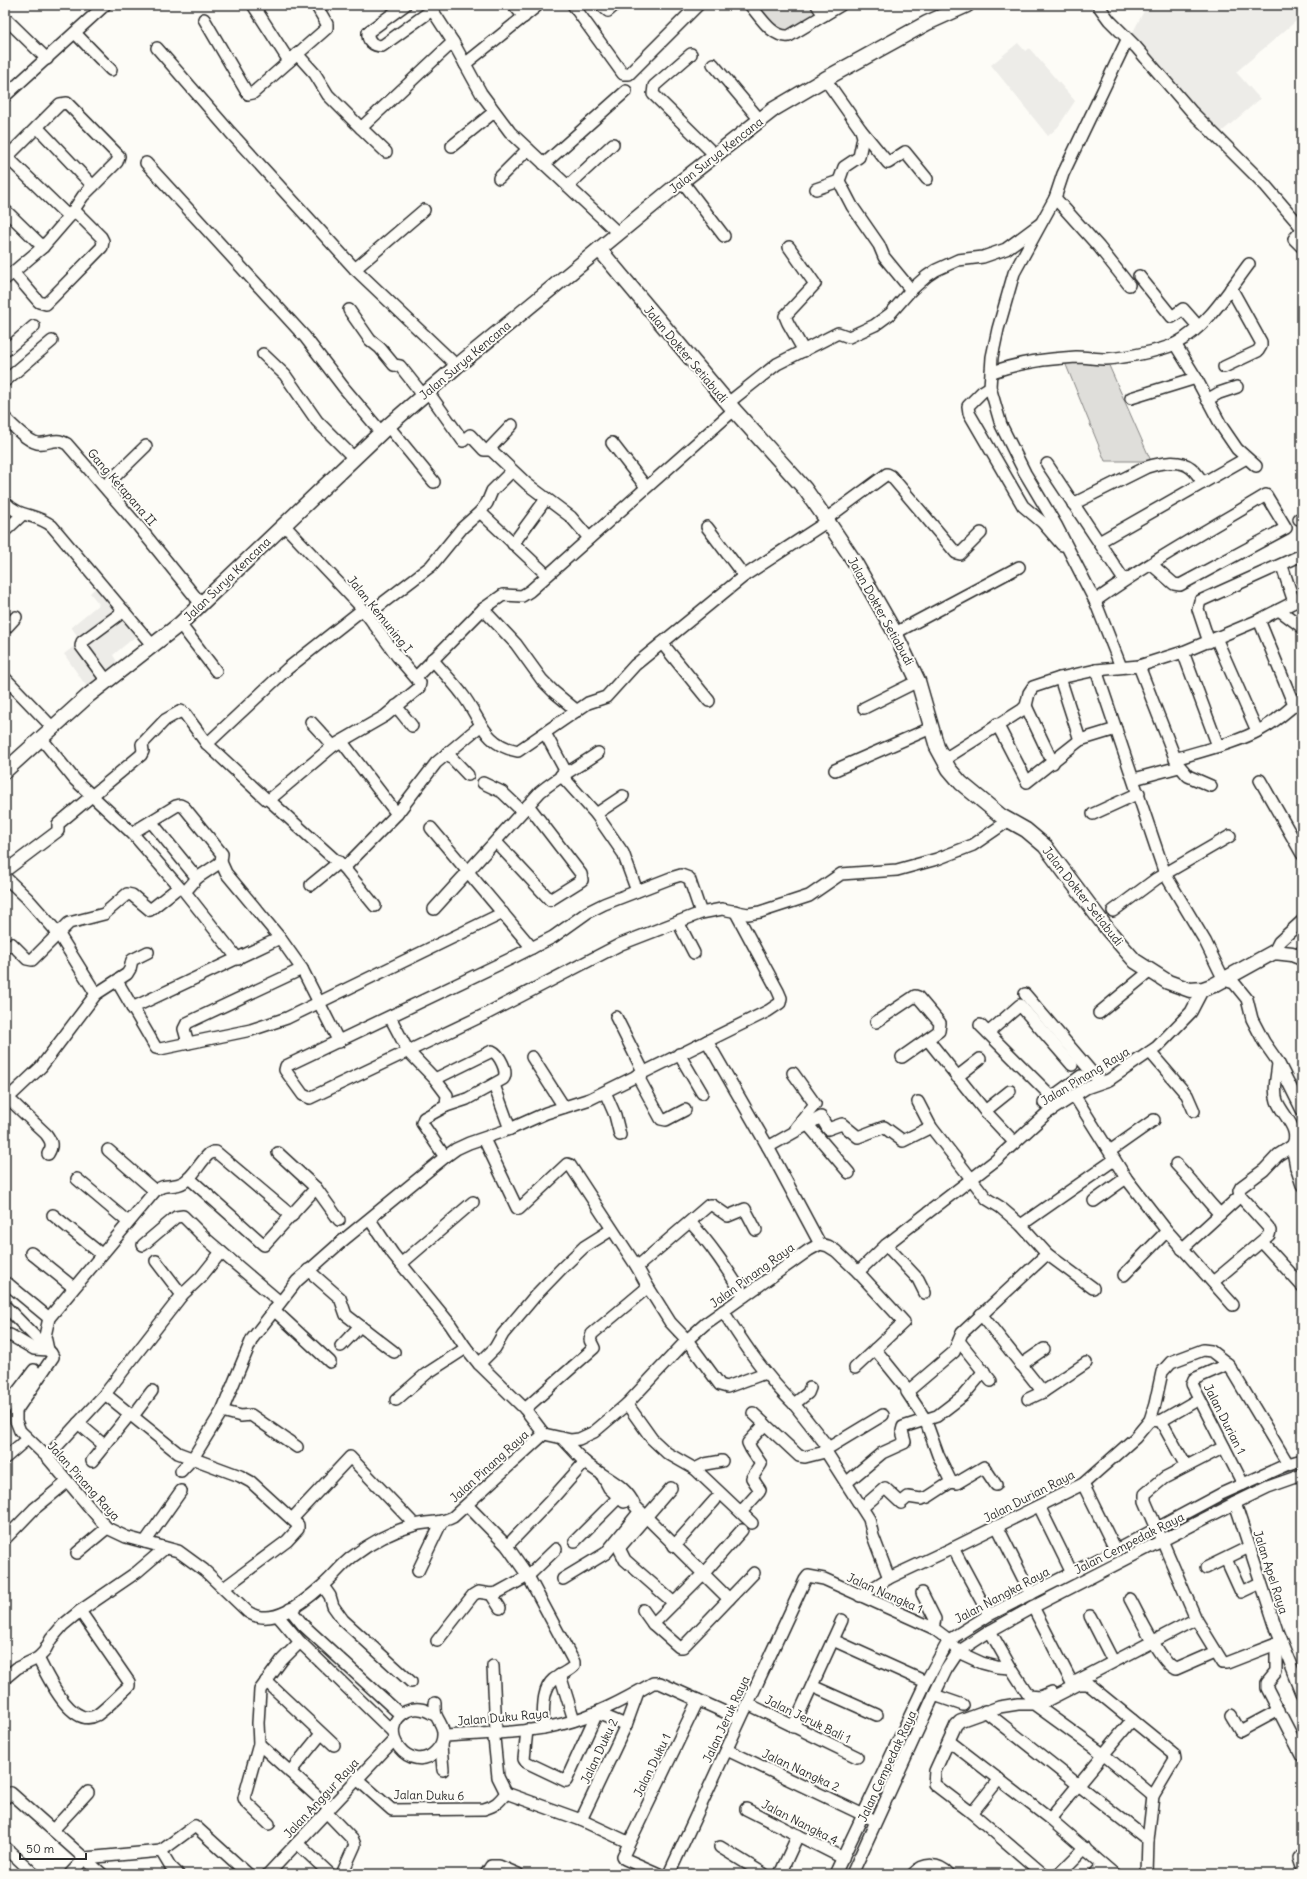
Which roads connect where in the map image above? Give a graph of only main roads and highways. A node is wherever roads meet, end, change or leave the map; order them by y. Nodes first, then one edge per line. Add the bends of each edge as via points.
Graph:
1 (962, 6) edge
2 (599, 249) junction
3 (5, 771) edge
4 (1302, 958) edge

1 - 2 main road, Jalan Surya Kencana via 774,109
2 - 3 main road, Jalan Surya Kencana via 385,429 180,624 107,681
2 - 4 main road, Jalan Dokter Setiabudi via 731,406 805,489 827,520 896,633 918,681 943,760 961,783 1006,823 1026,830 1045,846 1135,961 1149,972 1190,990 1203,989 1224,980 1274,952

